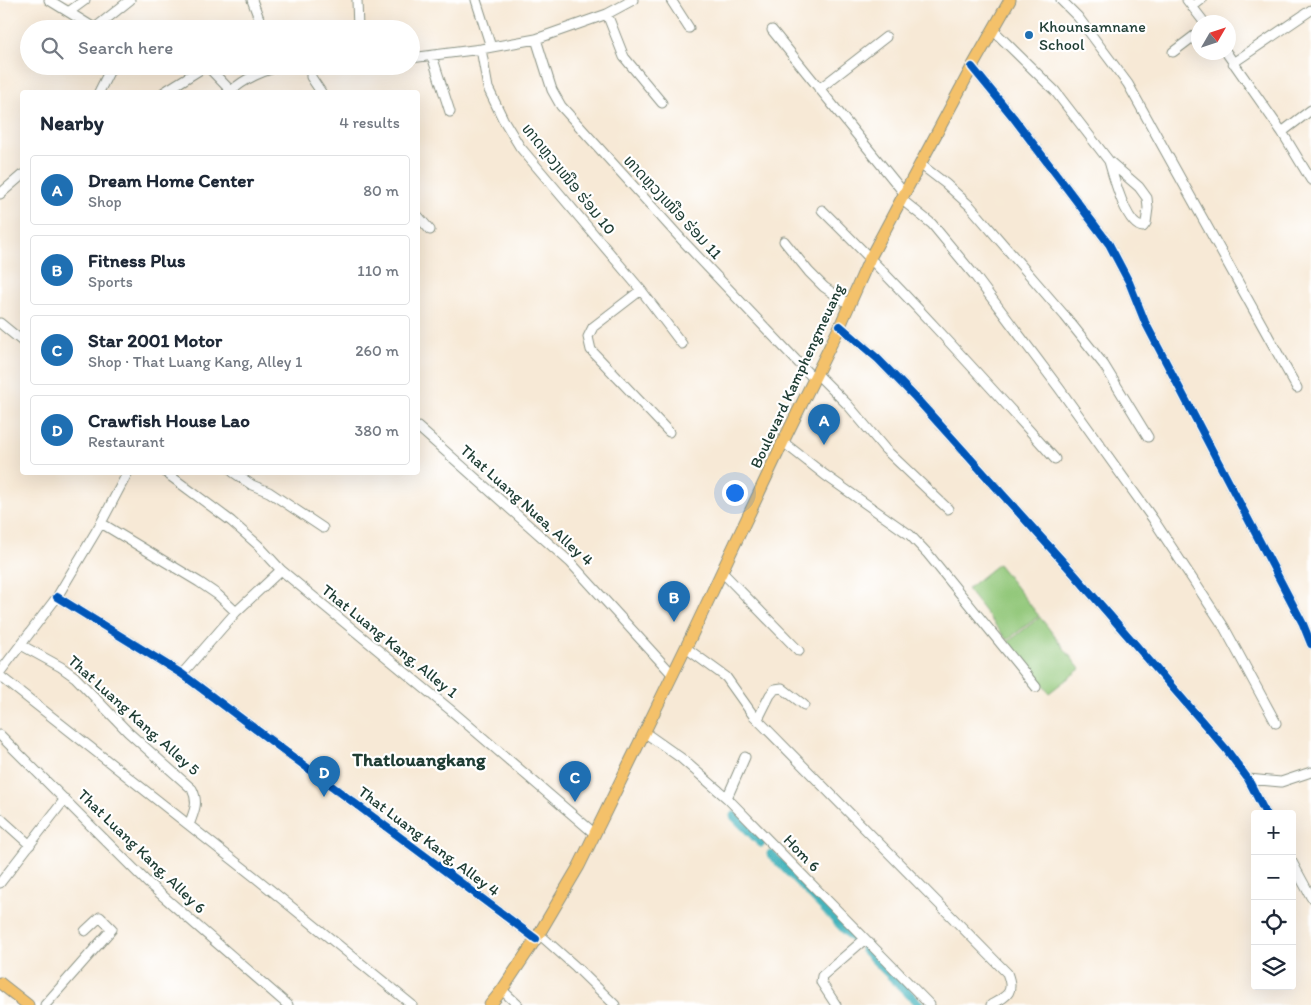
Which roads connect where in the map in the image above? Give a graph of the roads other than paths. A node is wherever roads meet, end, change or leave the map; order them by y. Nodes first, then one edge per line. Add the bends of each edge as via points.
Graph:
1 (50, 0) edge
2 (85, 0) edge
3 (130, 0) edge
4 (252, 0) edge
5 (357, 0) edge
6 (476, 0) edge
7 (633, 0) edge
8 (671, 0) edge
9 (1010, 0) edge
10 (1061, 0) edge
11 (1202, 0) edge
12 (1190, 3) edge
13 (1311, 10) edge
14 (70, 12) junction
15 (607, 14) junction
16 (1199, 15) edge
17 (83, 20) edge
18 (106, 20) edge
19 (260, 20) edge
20 (358, 20) edge
21 (689, 28) dead end
22 (772, 30) dead end
23 (994, 31) junction
24 (886, 37) dead end
25 (1191, 38) edge
26 (536, 39) junction
27 (491, 47) junction
28 (481, 49) junction
29 (1173, 52) dead end
30 (432, 56) junction
31 (420, 57) edge
32 (1231, 60) edge
33 (1233, 63) junction
34 (972, 67) junction
35 (108, 75) edge
36 (191, 75) edge
37 (215, 75) edge
38 (257, 75) edge
39 (312, 75) edge
40 (818, 89) junction
41 (100, 90) edge
42 (167, 90) edge
43 (229, 90) edge
44 (233, 90) edge
45 (320, 90) edge
46 (662, 103) dead end
47 (1311, 110) edge
48 (450, 112) dead end
49 (1282, 132) junction
50 (1109, 161) junction
51 (920, 164) junction
52 (20, 177) edge
53 (1311, 180) edge
54 (0, 194) edge
55 (903, 196) junction
56 (822, 210) dead end
57 (420, 218) edge
58 (430, 230) dead end
59 (784, 241) dead end
60 (870, 258) junction
61 (641, 290) junction
62 (849, 304) junction
63 (0, 323) edge
64 (840, 326) junction
65 (20, 339) edge
66 (682, 344) dead end
67 (815, 375) junction
68 (1297, 388) dead end
69 (420, 429) edge
70 (668, 432) dead end
71 (1148, 437) dead end
72 (783, 442) junction
73 (1055, 459) dead end
74 (126, 475) edge
75 (169, 475) edge
76 (237, 475) edge
77 (948, 509) dead end
78 (101, 523) junction
79 (323, 528) dead end
80 (281, 570) junction
81 (722, 572) junction
82 (57, 597) junction
83 (236, 612) junction
84 (1311, 644) edge
85 (21, 645) junction
86 (686, 648) junction
87 (799, 651) dead end
88 (0, 672) edge
89 (182, 674) junction
90 (673, 675) junction
91 (0, 676) edge
92 (1036, 687) dead end
93 (804, 705) dead end
94 (758, 719) junction
95 (1276, 723) dead end
96 (644, 732) junction
97 (0, 735) edge
98 (745, 757) dead end
99 (1311, 772) edge
100 (1248, 779) junction
101 (728, 798) junction
102 (65, 799) junction
103 (1264, 810) edge
104 (0, 818) edge
105 (189, 825) junction
106 (595, 834) junction
107 (30, 844) junction
108 (1296, 869) edge
109 (0, 883) edge
110 (1311, 897) edge
111 (85, 931) dead end
112 (537, 936) junction
113 (865, 939) junction
114 (0, 983) edge
115 (502, 990) junction
116 (28, 1005) edge
117 (45, 1005) edge
118 (288, 1005) edge
119 (412, 1005) edge
120 (490, 1005) edge
121 (518, 1005) edge
122 (615, 1005) edge
123 (836, 1005) edge
124 (930, 1005) edge
125 (991, 1005) edge

1 - 14 street
2 - 14 street
3 - 18 street
4 - 19 street
5 - 20 street
6 - 27 street
7 - 15 street
8 - 21 street
9 - 23 main road, Boulevard Kamphengmeuang
10 - 68 street via 1078,17 1128,84
11 - 12 street
12 - 16 street
13 - 33 street
14 - 17 street
15 - 26 street
15 - 46 street via 624,57
22 - 40 street
23 - 34 main road, Boulevard Kamphengmeuang
23 - 50 street via 1055,91
24 - 40 street
25 - 29 street
26 - 27 street
26 - 67 street, ທາດຫຼວງເໜືອ ຮ່ອມ 11 via 552,90 561,106 683,241
27 - 28 street
28 - 30 street
28 - 61 street, ທາດຫຼວງເໜືອ ຮ່ອມ 10 via 488,88 520,147
30 - 31 street
30 - 48 street
32 - 33 street
33 - 49 street
34 - 51 main road, Boulevard Kamphengmeuang
34 - 84 street via 1109,244 1145,322
35 - 41 street
36 - 42 street
37 - 43 street
38 - 44 street
39 - 45 street
40 - 55 street
47 - 49 street
49 - 53 street
50 - 50 street via 1140,188 1146,198 1148,208 1143,227 1134,224 1122,201
51 - 55 main road, Boulevard Kamphengmeuang
51 - 71 street via 970,206 1065,316 1104,365
52 - 54 street
55 - 60 main road, Boulevard Kamphengmeuang
55 - 95 street via 932,224 975,276 1153,518 1224,627
56 - 60 street
57 - 58 street
59 - 62 street via 824,287
60 - 62 main road, Boulevard Kamphengmeuang
60 - 73 street
61 - 66 street, ທາດຫຼວງເໜືອ ຮ່ອມ 10
61 - 70 street via 593,327 588,337 591,350
62 - 64 main road, Boulevard Kamphengmeuang
63 - 65 street
64 - 67 main road, Boulevard Kamphengmeuang
64 - 100 street via 915,397 1112,618 1226,749
67 - 72 main road, Boulevard Kamphengmeuang
67 - 77 street, ທາດຫຼວງເໜືອ ຮ່ອມ 11
69 - 90 street, That Luang Nuea, Alley 4 via 571,562
72 - 81 main road, Boulevard Kamphengmeuang
72 - 92 street via 825,476 910,535
74 - 78 street
75 - 80 street, That Luang Kang, Alley 1 via 231,521
76 - 79 street
78 - 82 street
78 - 83 street via 218,594
80 - 83 street
80 - 106 street, That Luang Kang, Alley 1
81 - 86 main road, Boulevard Kamphengmeuang
81 - 87 street
82 - 85 street
82 - 89 street, That Luang Kang, Alley 4
83 - 89 street
85 - 88 street
85 - 105 street, That Luang Kang, Alley 5 via 75,677 128,732 192,789 196,805
86 - 90 main road, Boulevard Kamphengmeuang
86 - 94 street via 726,676
89 - 112 street, That Luang Kang, Alley 4
90 - 96 main road, Boulevard Kamphengmeuang
91 - 105 street
93 - 94 street via 782,688 775,689
94 - 125 street via 1007,973 1010,981 1008,995
96 - 101 street, Hom 6 via 682,758
96 - 106 main road, Boulevard Kamphengmeuang
97 - 102 street, That Luang Kang, Alley 6
98 - 101 street
99 - 100 street via 1281,782
100 - 103 street
101 - 113 street, Hom 6
102 - 107 street
102 - 118 street, That Luang Kang, Alley 6 via 148,883
104 - 107 street
105 - 119 street
106 - 112 main road, Boulevard Kamphengmeuang
107 - 109 street
108 - 110 street
111 - 117 street via 100,917 112,929
112 - 115 main road, Boulevard Kamphengmeuang
112 - 122 street, That Luang Kang, Alley 4 via 576,967
113 - 123 street via 822,976 821,982
113 - 124 street, Hom 6
114 - 116 main road
115 - 120 main road, Boulevard Kamphengmeuang
115 - 121 street

